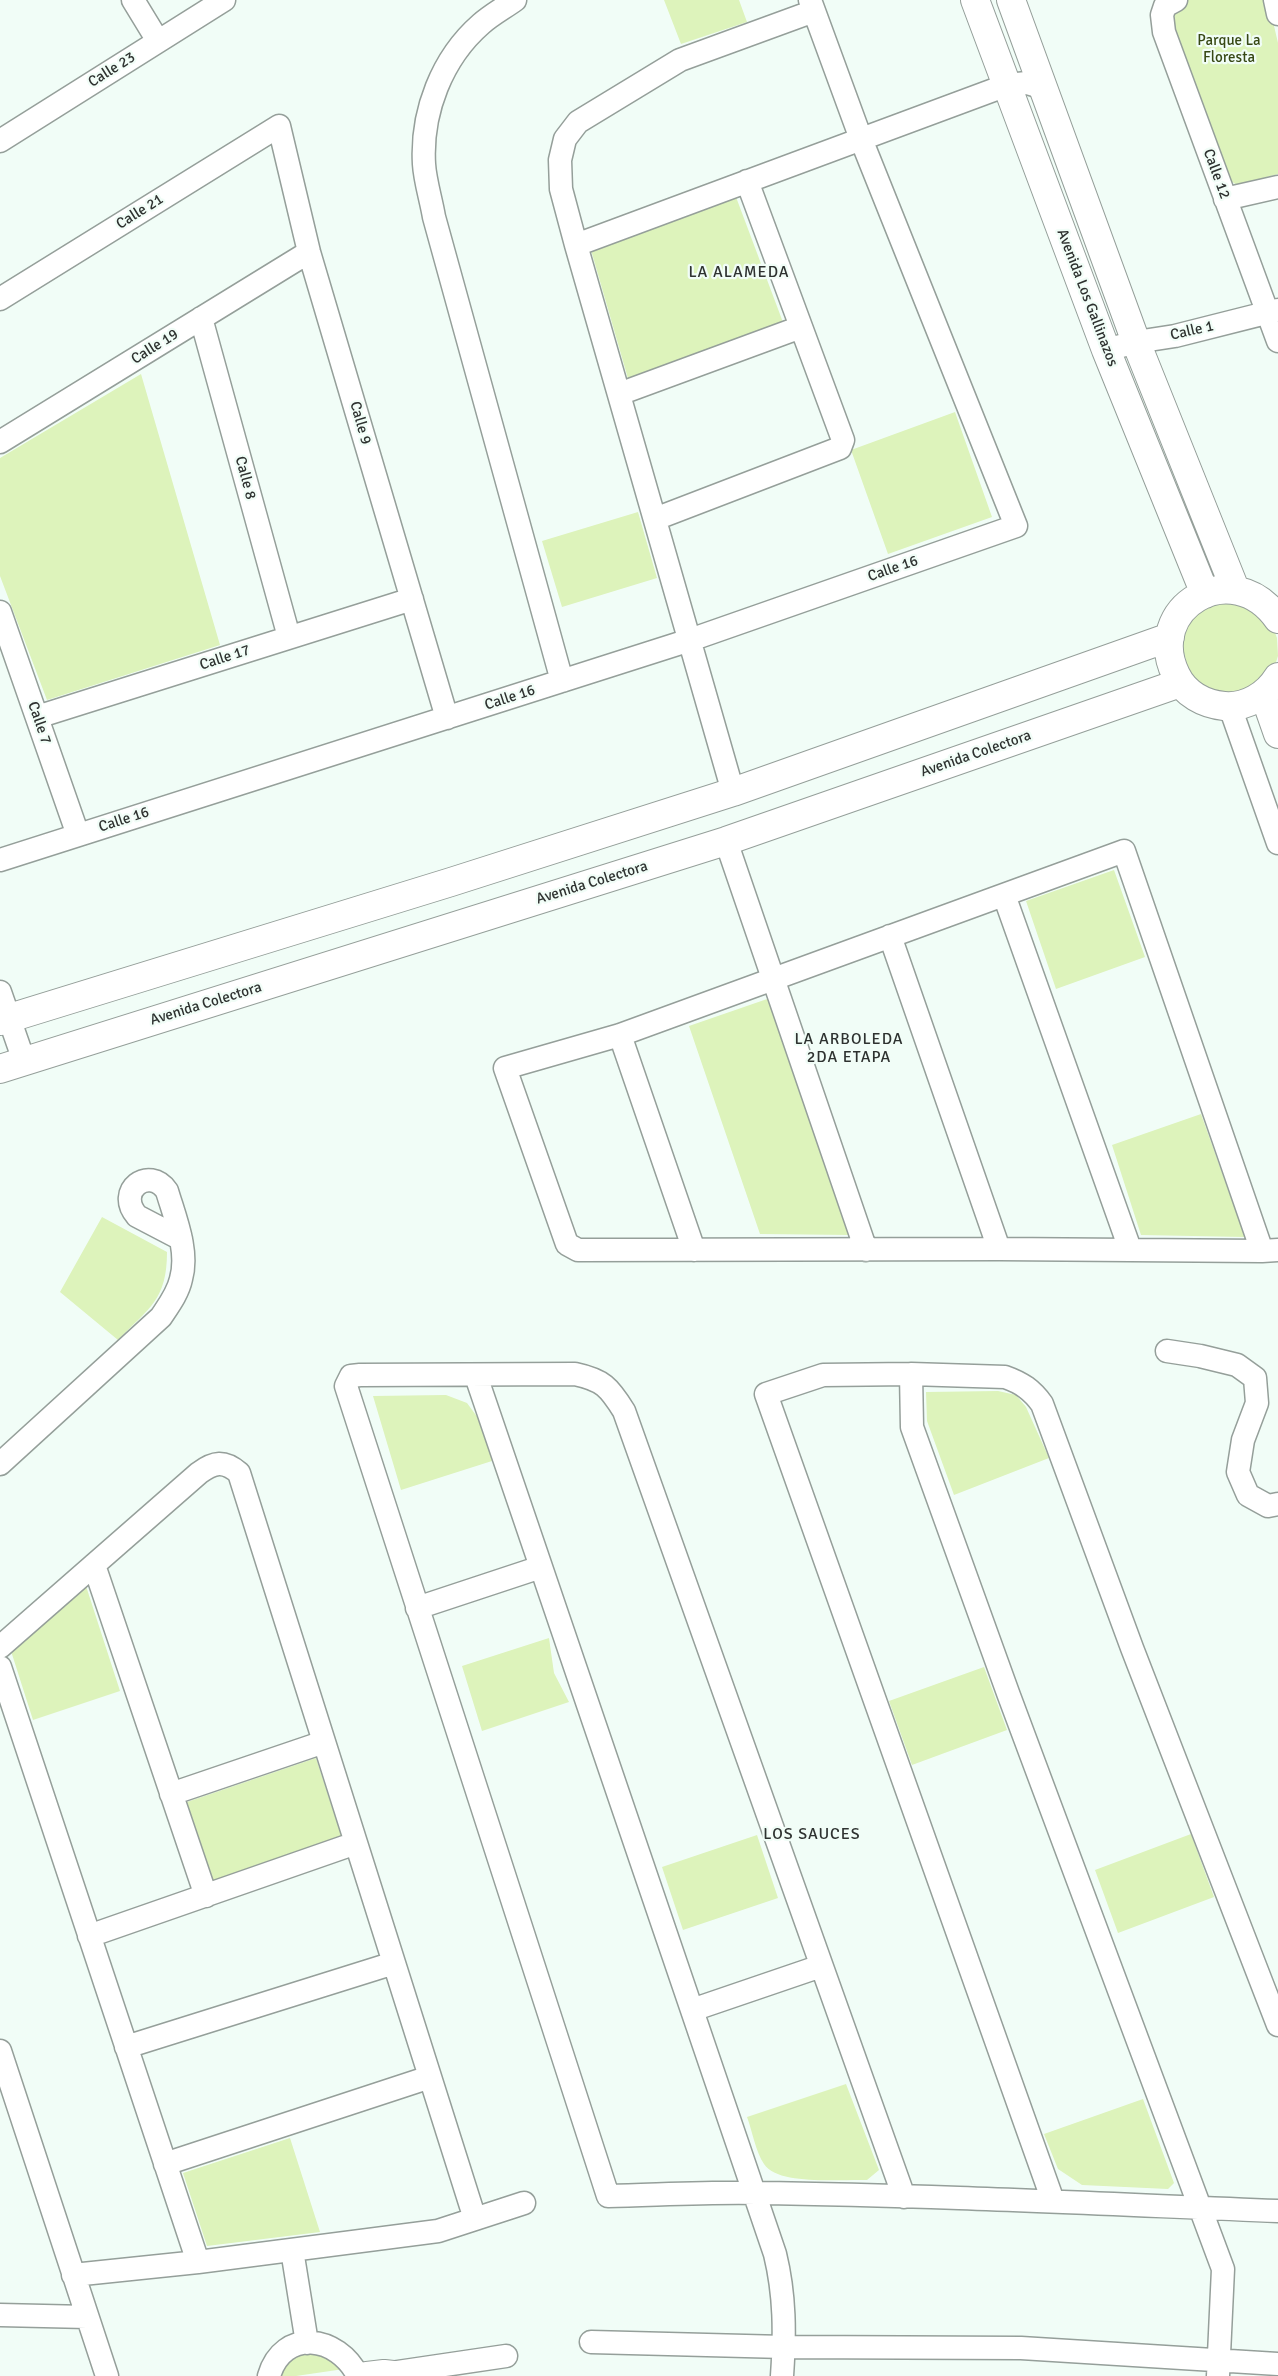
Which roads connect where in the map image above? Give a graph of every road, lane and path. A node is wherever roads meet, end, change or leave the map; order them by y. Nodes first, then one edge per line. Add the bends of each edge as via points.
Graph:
1 (133, 0) edge
2 (224, 0) edge
3 (515, 0) edge
4 (975, 0) edge
5 (1010, 0) edge
6 (1274, 0) edge
7 (1171, 3) edge
8 (812, 5) edge
9 (1278, 14) edge
10 (158, 41) junction
11 (1007, 85) junction
12 (1044, 88) junction
13 (279, 126) joint
14 (861, 139) junction
15 (0, 141) edge
16 (747, 181) junction
17 (1278, 187) edge
18 (1226, 199) junction
19 (576, 244) junction
20 (310, 252) junction
21 (0, 299) edge
22 (1272, 311) edge
23 (201, 318) junction
24 (801, 327) junction
25 (1278, 341) edge
26 (1136, 342) junction
27 (1106, 350) junction
28 (619, 394) junction
29 (0, 442) edge
30 (655, 519) junction
31 (1235, 589) junction
32 (1205, 594) junction
33 (412, 599) junction
34 (0, 612) edge
35 (1278, 620) edge
36 (1170, 637) junction
37 (290, 638) junction
38 (690, 640) junction
39 (562, 681) junction
40 (1180, 683) junction
41 (1271, 685) edge
42 (1230, 707) junction
43 (37, 718) junction
44 (447, 718) junction
45 (1278, 734) edge
46 (733, 792) junction
47 (78, 835) junction
48 (726, 841) junction
49 (1278, 843) edge
50 (0, 860) edge
51 (1004, 895) junction
52 (890, 936) junction
53 (773, 978) junction
54 (0, 992) edge
55 (4, 1019) edge
56 (620, 1035) junction
57 (12, 1065) edge
58 (180, 1239) dead end
59 (999, 1249) junction
60 (1130, 1249) junction
61 (694, 1250) junction
62 (866, 1250) junction
63 (1270, 1251) edge
64 (1167, 1351) dead end
65 (911, 1374) junction
66 (476, 1376) junction
67 (0, 1464) edge
68 (1278, 1504) edge
69 (94, 1565) junction
70 (541, 1567) junction
71 (416, 1608) junction
72 (0, 1647) edge
73 (0, 1667) edge
74 (324, 1742) junction
75 (171, 1794) junction
76 (356, 1843) junction
77 (206, 1896) junction
78 (89, 1936) junction
79 (394, 1963) junction
80 (821, 1966) junction
81 (692, 2010) junction
82 (1278, 2025) edge
83 (126, 2047) junction
84 (0, 2051) edge
85 (430, 2077) junction
86 (165, 2164) junction
87 (754, 2193) junction
88 (904, 2197) junction
89 (1053, 2201) junction
90 (524, 2203) dead end
91 (1201, 2208) junction
92 (1278, 2211) edge
93 (475, 2219) junction
94 (292, 2250) junction
95 (198, 2262) junction
96 (73, 2275) junction
97 (0, 2315) edge
98 (87, 2317) junction
99 (591, 2342) dead end
100 (307, 2343) junction
101 (784, 2347) junction
102 (506, 2356) dead end
103 (1278, 2364) edge
104 (1219, 2369) edge
105 (378, 2375) edge
106 (107, 2376) edge
107 (269, 2376) edge
108 (782, 2376) edge

1 - 10 street
2 - 10 street, Calle 23
3 - 39 street via 481,23 457,49 442,73 431,100 424,166 434,216
4 - 11 street, Avenida Los Gallinazos
5 - 12 street, Avenida Los Gallinazos
6 - 9 street
7 - 18 street, Calle 12 via 1162,15 1164,32
8 - 14 street
8 - 19 street via 680,60 578,122 565,138 560,160 561,189
10 - 15 street, Calle 23
11 - 12 street via 1027,82
11 - 14 street
11 - 27 street, Avenida Los Gallinazos
12 - 26 street, Avenida Los Gallinazos
13 - 20 street, Calle 9
13 - 21 street, Calle 21
14 - 16 street
14 - 38 street, Calle 16 via 1016,526
16 - 19 street
16 - 24 street
17 - 18 street
18 - 22 street, Calle 12
19 - 28 street
20 - 23 street, Calle 19
20 - 33 street, Calle 9
22 - 25 street, Calle 12
22 - 26 street, Calle 1 via 1175,336
23 - 29 street, Calle 19
23 - 37 street, Calle 8
24 - 28 street
24 - 30 street via 843,440 840,448
26 - 27 street, Calle 1
26 - 31 street, Avenida Los Gallinazos
27 - 32 street, Avenida Los Gallinazos
28 - 30 street
30 - 38 street
31 - 32 street
31 - 35 street via 1253,595 1269,606
32 - 36 street via 1182,610 1172,626
33 - 37 street, Calle 17
33 - 44 street, Calle 9
34 - 43 street, Calle 7
36 - 40 street via 1171,666
36 - 46 street
37 - 43 street, Calle 17
38 - 39 street, Calle 16
38 - 46 street
39 - 44 street, Calle 16
40 - 42 street via 1194,697 1212,705
40 - 48 street, Avenida Colectora
41 - 42 street via 1248,703
41 - 45 street
42 - 49 street
43 - 47 street, Calle 7
44 - 47 street, Calle 16
46 - 55 street
47 - 50 street, Calle 16
48 - 53 street
48 - 57 street, Avenida Colectora
51 - 52 street
51 - 60 street
51 - 63 street via 1124,851
52 - 53 street
52 - 59 street
53 - 56 street
53 - 62 street
54 - 55 street
55 - 57 street
56 - 61 street
56 - 61 street via 505,1068 568,1244 578,1250
58 - 67 street via 182,1279 161,1317
59 - 60 street
59 - 62 street
60 - 63 street
61 - 62 street
64 - 68 street via 1237,1365 1255,1378 1257,1403 1243,1440 1238,1472 1248,1495 1268,1506
65 - 82 street via 1006,1377 1020,1382 1042,1404 1132,1648
65 - 89 street via 823,1375 766,1394
65 - 91 street via 912,1427
66 - 70 street
66 - 71 street via 360,1374 351,1376 346,1386
66 - 80 street via 575,1374 595,1378 612,1392 624,1411
69 - 72 street
69 - 74 street via 211,1464 221,1462 230,1466 239,1473
69 - 75 street
70 - 71 street
70 - 81 street
71 - 87 street via 608,2196
73 - 78 street
74 - 75 street
74 - 76 street
75 - 77 street
76 - 77 street
76 - 79 street
77 - 78 street
78 - 83 street
79 - 83 street
79 - 85 street
80 - 81 street
80 - 88 street
81 - 87 street
83 - 86 street
84 - 96 street
85 - 86 street
85 - 93 street
86 - 95 street
87 - 88 street
87 - 101 street via 776,2254 782,2282
88 - 89 street
89 - 91 street
90 - 93 street
91 - 92 street
91 - 104 street via 1223,2269
93 - 94 street via 438,2231
94 - 95 street
94 - 100 street
95 - 96 street
96 - 98 street
97 - 98 street
98 - 106 street
99 - 101 street
100 - 105 street via 335,2348 346,2358
100 - 107 street via 280,2355
101 - 104 street via 1021,2348
101 - 108 street
102 - 105 street
103 - 104 street

